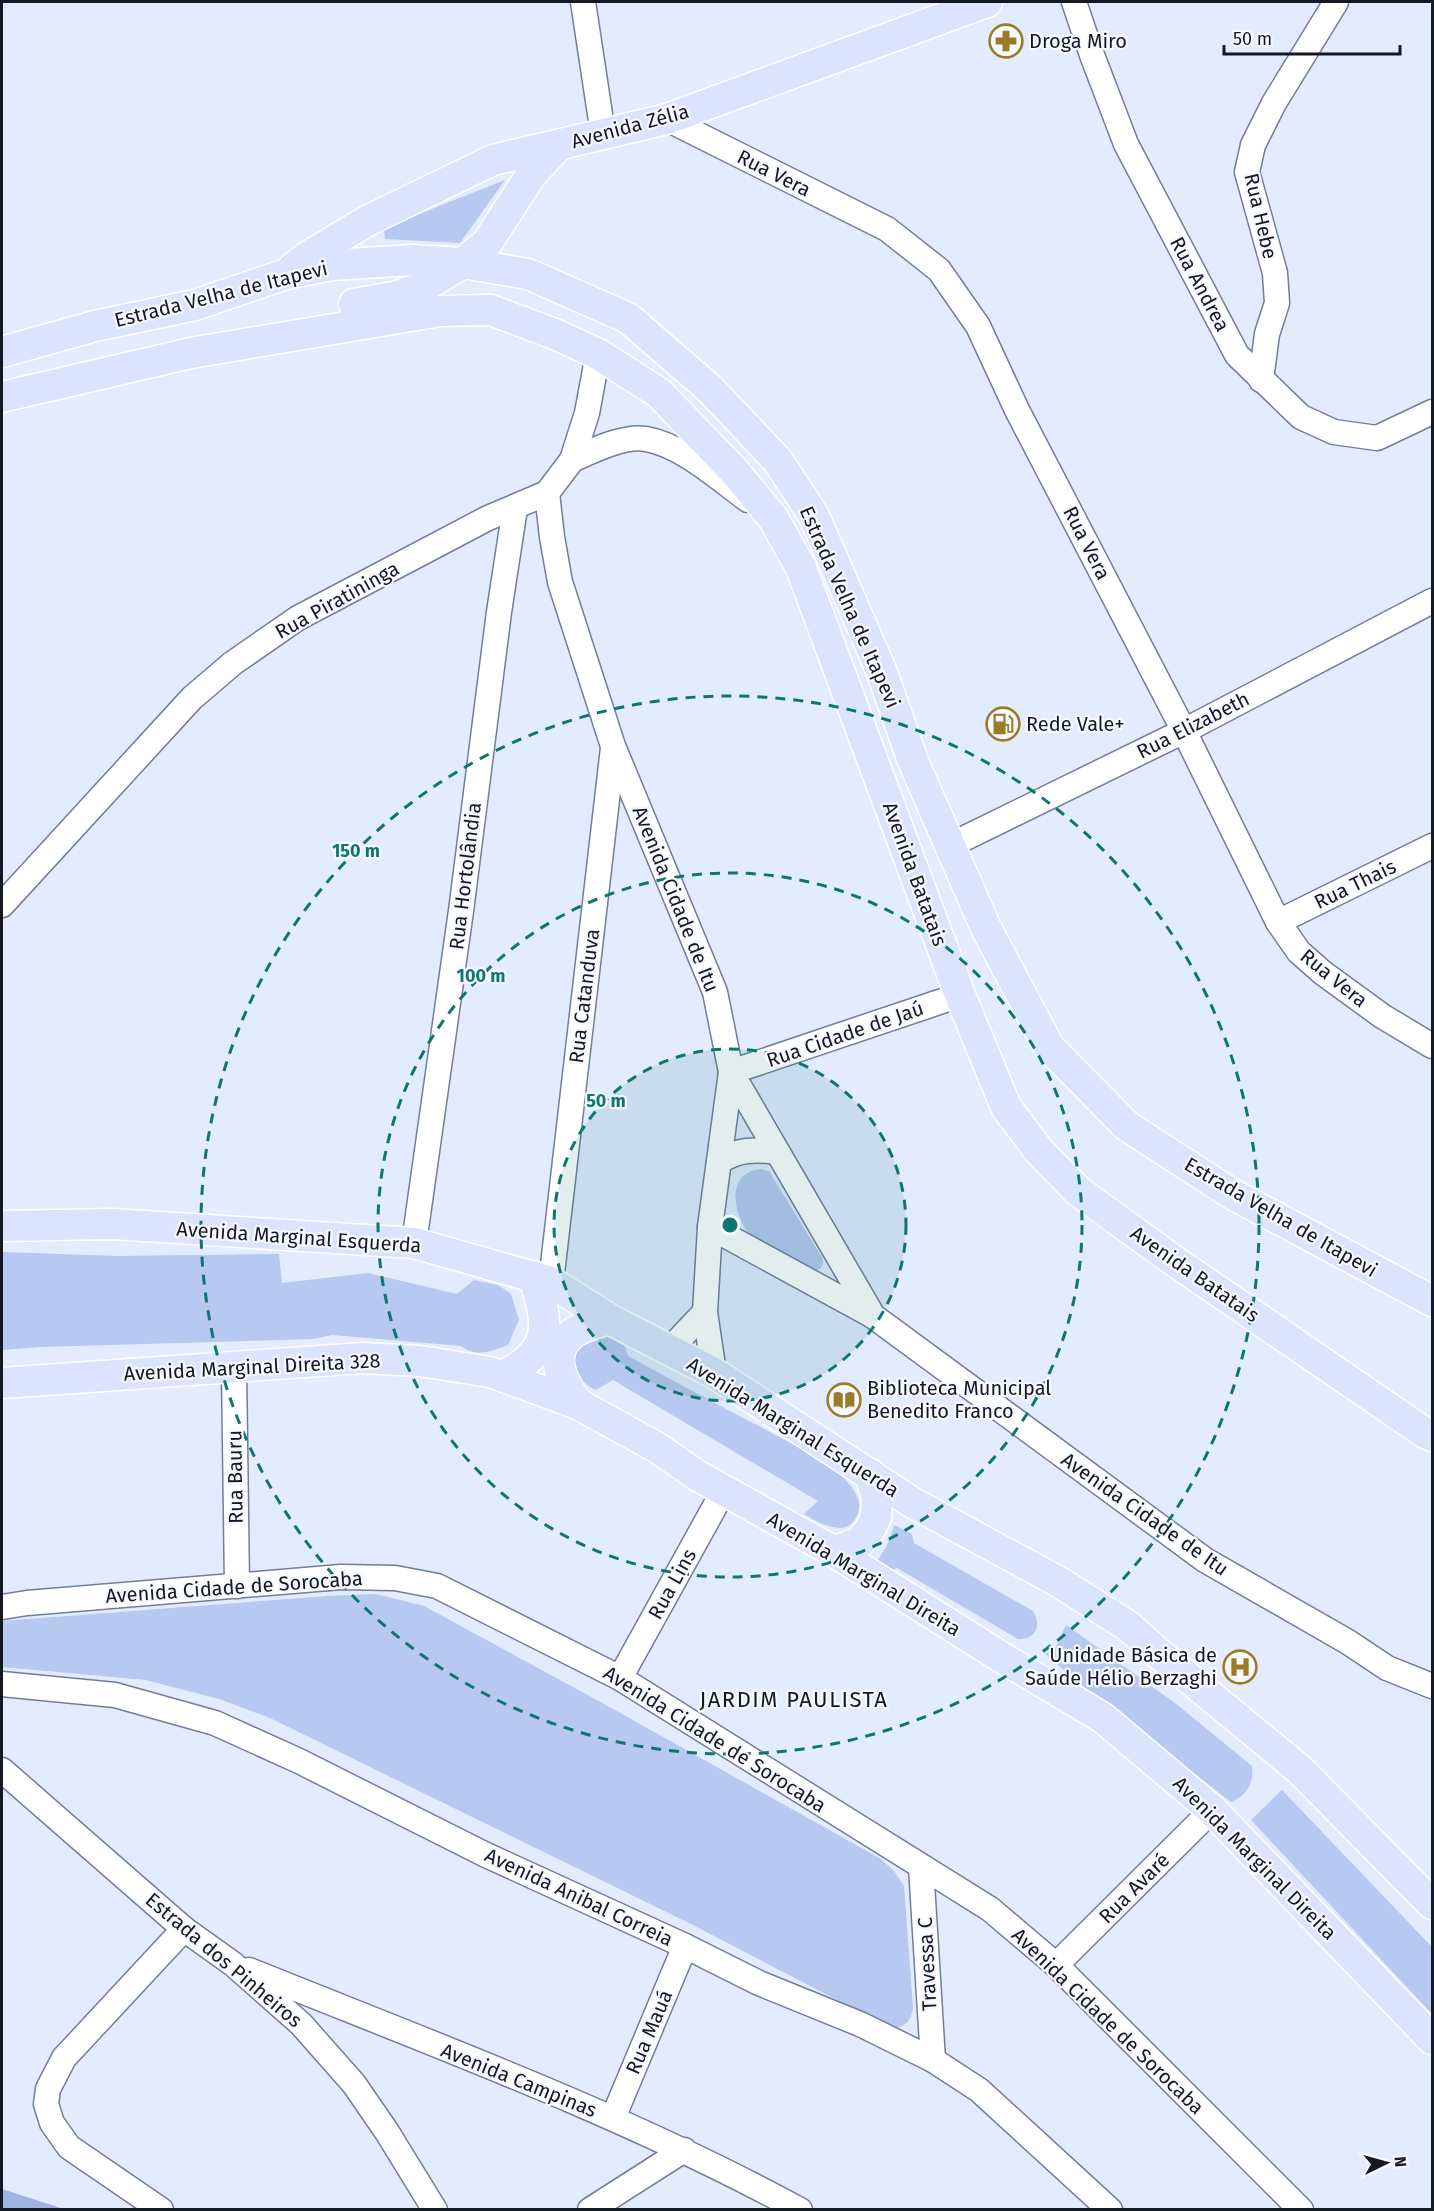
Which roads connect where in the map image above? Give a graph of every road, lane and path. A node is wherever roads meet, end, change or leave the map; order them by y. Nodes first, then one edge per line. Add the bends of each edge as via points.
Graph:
1 (583, 2) edge
2 (987, 2) edge
3 (1074, 2) edge
4 (1336, 2) edge
5 (667, 119) junction
6 (603, 134) junction
7 (558, 146) junction
8 (463, 264) junction
9 (286, 274) junction
10 (2, 352) edge
11 (191, 353) junction
12 (598, 354) junction
13 (1261, 380) junction
14 (2, 397) edge
15 (1432, 412) edge
16 (572, 460) junction
17 (547, 493) junction
18 (515, 508) junction
19 (772, 518) junction
20 (1432, 600) edge
21 (1184, 731) junction
22 (613, 746) junction
23 (951, 845) junction
24 (1432, 846) edge
25 (11, 886) edge
26 (2, 905) edge
27 (1278, 922) junction
28 (960, 995) junction
29 (1432, 1046) edge
30 (731, 1072) junction
31 (777, 1152) junction
32 (719, 1162) junction
33 (2, 1226) edge
34 (710, 1227) junction
35 (414, 1243) junction
36 (542, 1279) junction
37 (1432, 1302) edge
38 (705, 1312) junction
39 (873, 1316) junction
40 (609, 1319) junction
41 (669, 1350) junction
42 (234, 1368) junction
43 (714, 1373) junction
44 (503, 1376) junction
45 (2, 1383) edge
46 (579, 1404) junction
47 (1432, 1436) edge
48 (870, 1474) junction
49 (724, 1490) junction
50 (833, 1551) junction
51 (237, 1586) junction
52 (2, 1607) edge
53 (620, 1678) junction
54 (2, 1684) edge
55 (1432, 1686) edge
56 (2, 1770) edge
57 (1212, 1810) junction
58 (921, 1867) junction
59 (1432, 1904) edge
60 (183, 1929) junction
61 (685, 1946) junction
62 (233, 1964) junction
63 (1056, 1965) junction
64 (1432, 2039) edge
65 (933, 2060) junction
66 (613, 2118) junction
67 (684, 2150) junction
68 (161, 2210) edge
69 (435, 2210) edge
70 (590, 2210) edge
71 (800, 2210) edge
72 (1110, 2210) edge
73 (1301, 2210) edge

1 - 6 street
2 - 5 main road, Avenida Zélia
3 - 13 street, Rua Andrea via 1126,144 1237,355
4 - 13 street, Rua Hebe via 1274,103 1253,145 1247,172 1275,273 1276,303
5 - 6 main road, Avenida Zélia
5 - 21 street, Rua Vera via 887,229 939,270 978,326 1017,410
6 - 7 main road, Avenida Zélia
7 - 8 main road via 531,175 487,243
7 - 9 main road, Avenida Zélia via 493,160 367,220
8 - 9 main road, Estrada Velha de Itapevi via 412,260
8 - 11 main road via 421,288 394,297 223,330 205,337
8 - 23 main road, Estrada Velha de Itapevi via 528,274 628,318 710,389 778,461 814,516
9 - 10 main road, Estrada Velha de Itapevi via 195,305 95,326
11 - 12 main road, Avenida Batatais via 441,311 491,310
11 - 14 main road
12 - 16 street, Rua Piratininga via 587,413
12 - 19 main road, Avenida Batatais via 658,393 736,472
13 - 15 street, Rua Andrea via 1301,417 1334,432 1377,438
16 - 17 street, Rua Piratininga
16 - 19 street, Rua Piratininga via 609,443 645,438 677,450
17 - 18 street, Rua Piratininga
17 - 22 street, Avenida Cidade de Itu via 560,582
18 - 25 street, Rua Piratininga via 488,518 298,618 233,663 192,698
18 - 35 street, Rua Hortolândia
19 - 28 main road, Avenida Batatais via 801,568
20 - 21 street, Rua Elizabeth
21 - 23 street, Rua Elizabeth
21 - 27 street, Rua Vera
22 - 30 street, Avenida Cidade de Itu via 715,992
22 - 36 street, Rua Catanduva
23 - 37 main road, Estrada Velha de Itapevi via 986,928 1049,1047 1127,1126 1232,1194
24 - 27 street, Rua Thais
25 - 26 street, Rua Piratininga
27 - 29 street, Rua Vera via 1299,952 1323,973
28 - 30 street, Rua Cidade de Jaú
28 - 47 main road, Avenida Batatais via 1006,1107 1039,1151 1077,1191
30 - 31 street, Avenida Cidade de Itu
30 - 32 street
31 - 32 street via 743,1151
31 - 39 street, Avenida Cidade de Itu
32 - 34 street
33 - 35 main road, Avenida Marginal Esquerda via 112,1224
34 - 38 street
34 - 39 street, Avenida Cidade de Itu
35 - 36 main road, Avenida Marginal Esquerda
36 - 40 main road, Avenida Marginal Esquerda
36 - 44 main road via 544,1329 537,1350 521,1367
38 - 41 street
38 - 43 street
39 - 55 street, Avenida Cidade de Itu via 1205,1560 1387,1668
40 - 41 main road, Avenida Marginal Esquerda
40 - 46 main road via 575,1331 562,1343 558,1365 565,1385
41 - 43 main road, Avenida Marginal Esquerda
42 - 44 main road, Avenida Marginal Direita 328 via 363,1358 420,1361
42 - 45 main road, Avenida Marginal Direita 328
42 - 51 street, Rua Bauru
43 - 48 main road, Avenida Marginal Esquerda
44 - 46 main road, Avenida Marginal Direita 328
46 - 49 main road, Avenida Marginal Direita 328
48 - 50 main road via 877,1499 876,1518 859,1543
48 - 59 main road, Avenida Marginal Esquerda via 913,1503 1059,1582 1128,1626 1300,1770
49 - 50 main road, Avenida Marginal Direita
49 - 53 street, Rua Lins
50 - 57 main road, Avenida Marginal Direita via 1103,1718
51 - 52 street, Avenida Cidade de Sorocaba
51 - 53 street, Avenida Cidade de Sorocaba via 341,1577 395,1578 437,1586
53 - 58 street, Avenida Cidade de Sorocaba
54 - 61 street, Avenida Anibal Correia via 115,1695 215,1723 484,1854
56 - 60 street, Estrada dos Pinheiros
57 - 63 street, Rua Avaré
57 - 64 main road, Avenida Marginal Direita
58 - 63 street, Avenida Cidade de Sorocaba via 990,1909
58 - 65 street, Travessa C
60 - 62 street, Estrada dos Pinheiros
60 - 68 street via 64,2058 48,2089 46,2104 52,2123 69,2147
61 - 65 street, Avenida Anibal Correia
61 - 66 street, Rua Mauá
62 - 66 street, Avenida Campinas
62 - 69 street, Estrada dos Pinheiros via 301,2024 354,2084
63 - 73 street, Avenida Cidade de Sorocaba
65 - 72 street, Avenida Anibal Correia via 979,2090
66 - 67 street, Avenida Campinas
67 - 70 street
67 - 71 street, Avenida Campinas

